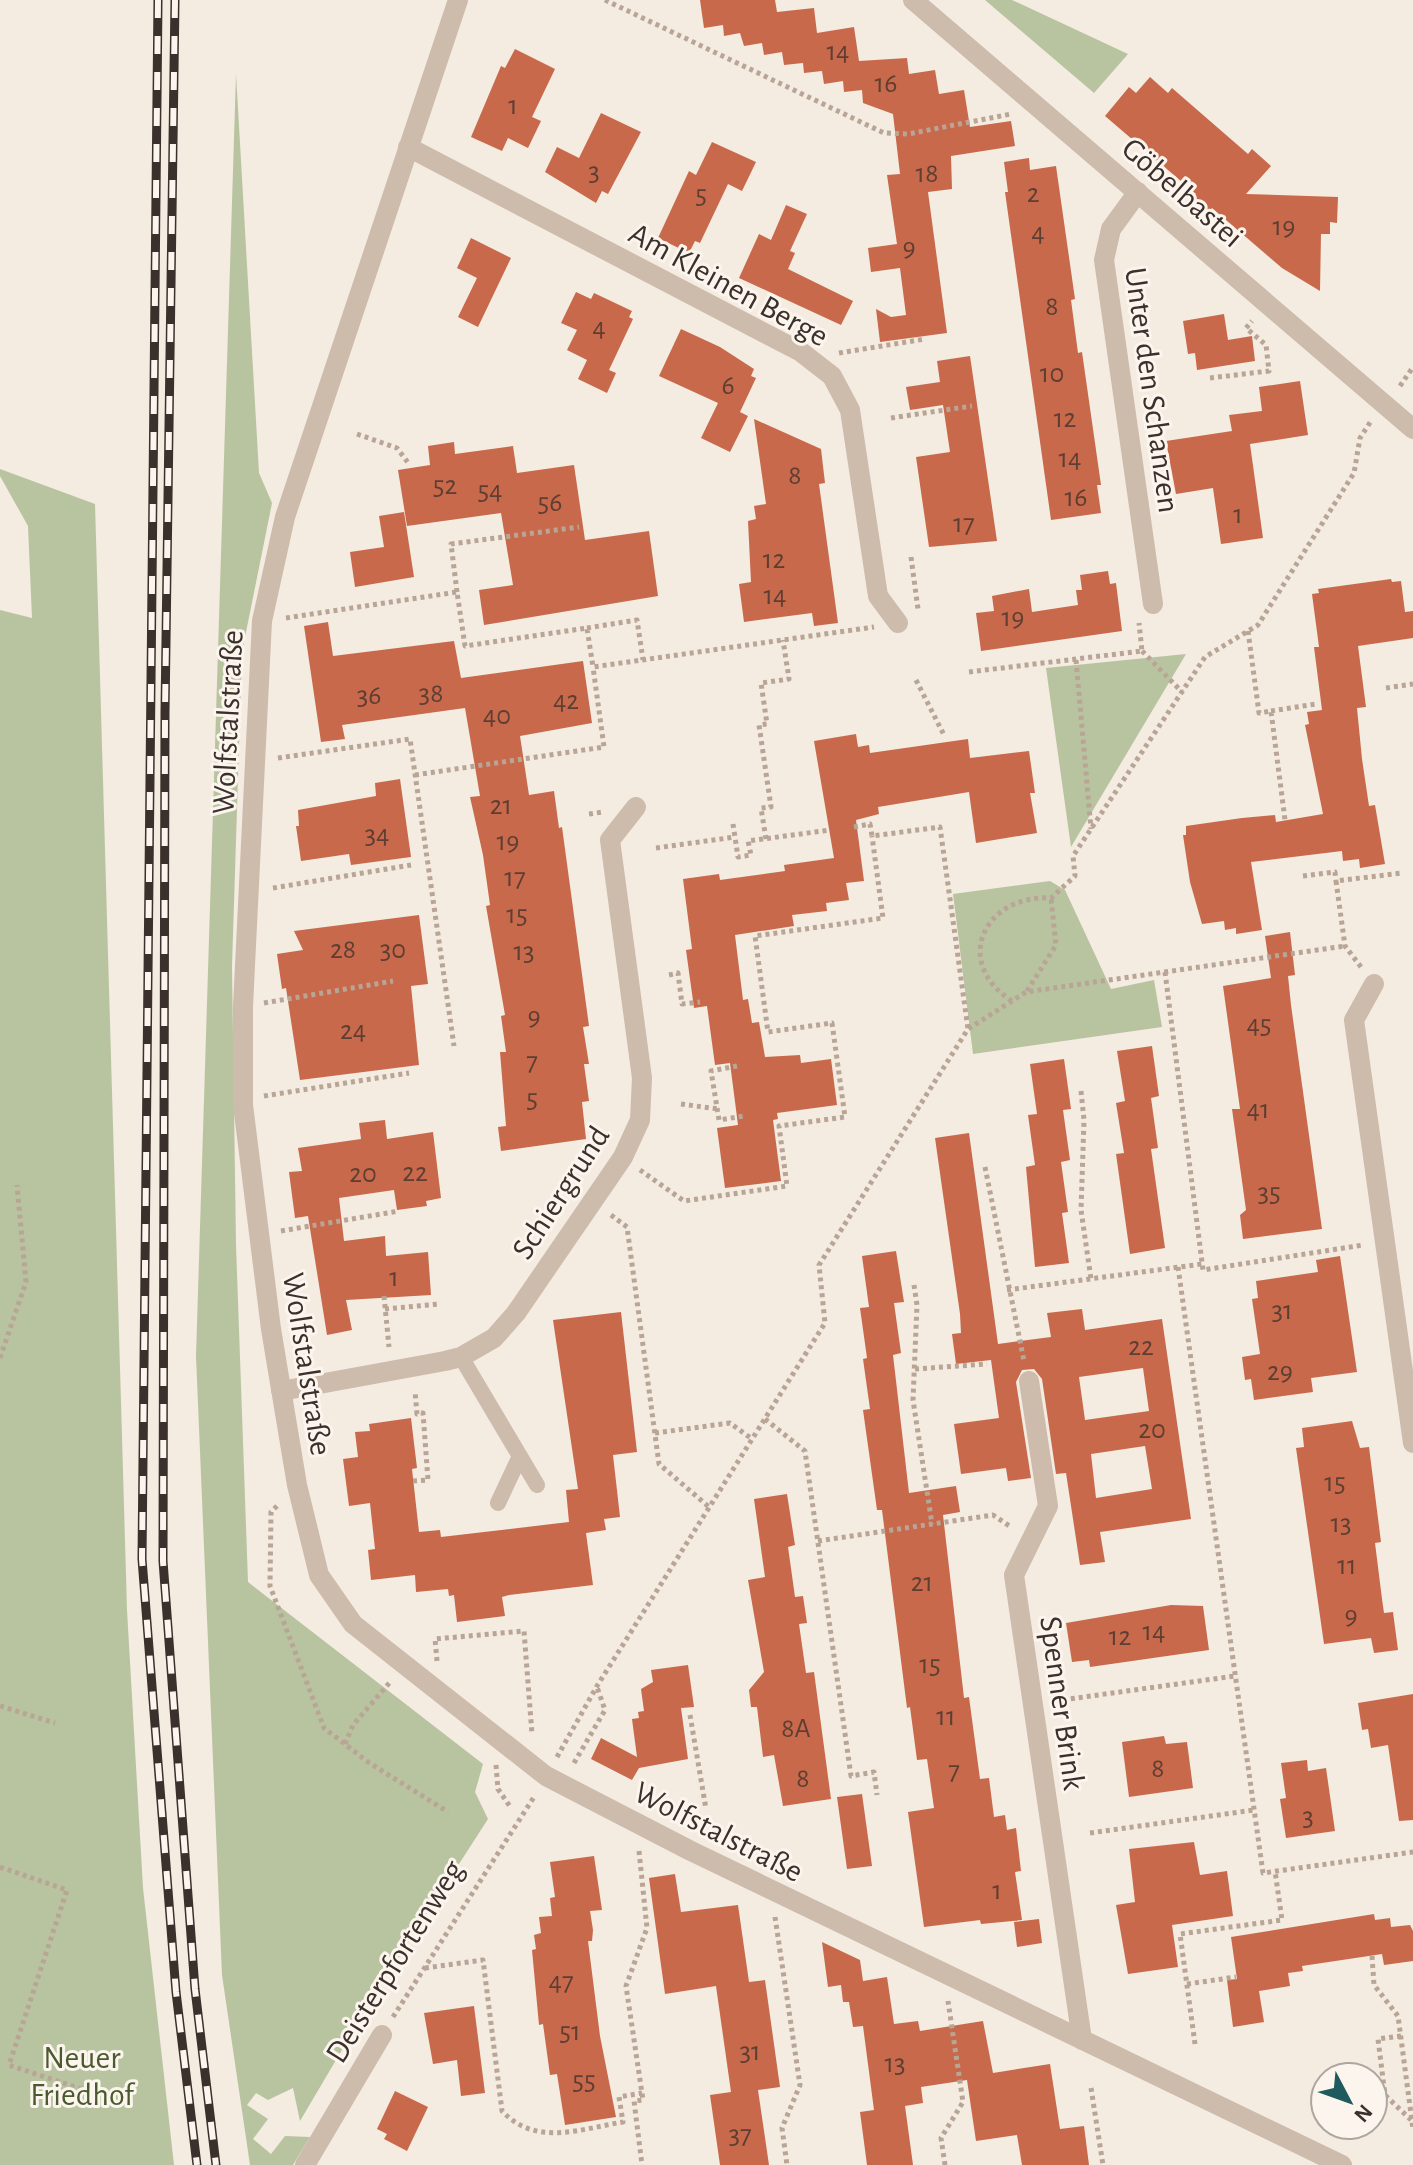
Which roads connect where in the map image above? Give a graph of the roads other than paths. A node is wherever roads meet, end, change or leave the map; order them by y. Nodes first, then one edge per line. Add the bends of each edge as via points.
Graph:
1 (458, 0) edge
2 (913, 0) edge
3 (408, 147) junction
4 (1138, 192) junction
5 (1413, 429) edge
6 (1153, 604) road end
7 (898, 623) road end
8 (636, 807) dead end
9 (1374, 984) road end
10 (461, 1357) junction
11 (1029, 1381) road end
12 (281, 1391) junction
13 (1413, 1443) edge
14 (520, 1456) junction
15 (537, 1485) dead end
16 (498, 1503) dead end
17 (382, 2035) road end
18 (1082, 2040) junction
19 (305, 2165) edge
20 (1342, 2165) edge

1 - 3 street, Wolfstalstraße
2 - 4 street, Göbelbastei
3 - 7 street, Am Kleinen Berge via 801,352 832,376 850,410 878,596
3 - 12 street, Wolfstalstraße via 285,517 262,621 243,1105
4 - 5 street, Göbelbastei
4 - 6 street, Unter den Schanzen via 1111,229 1104,260
8 - 10 street, Schiergrund via 610,840 642,1078 640,1120 623,1157 516,1313 494,1338
9 - 13 street via 1354,1020
10 - 12 street, Schiergrund
10 - 14 lane
11 - 18 street, Spenner Brink via 1048,1506 1014,1575
12 - 18 street, Wolfstalstraße via 319,1575 340,1609 382,1648 546,1776
14 - 15 lane
14 - 16 lane
17 - 19 street, Deisterpfortenweg
18 - 20 street, Wolfstalstraße

